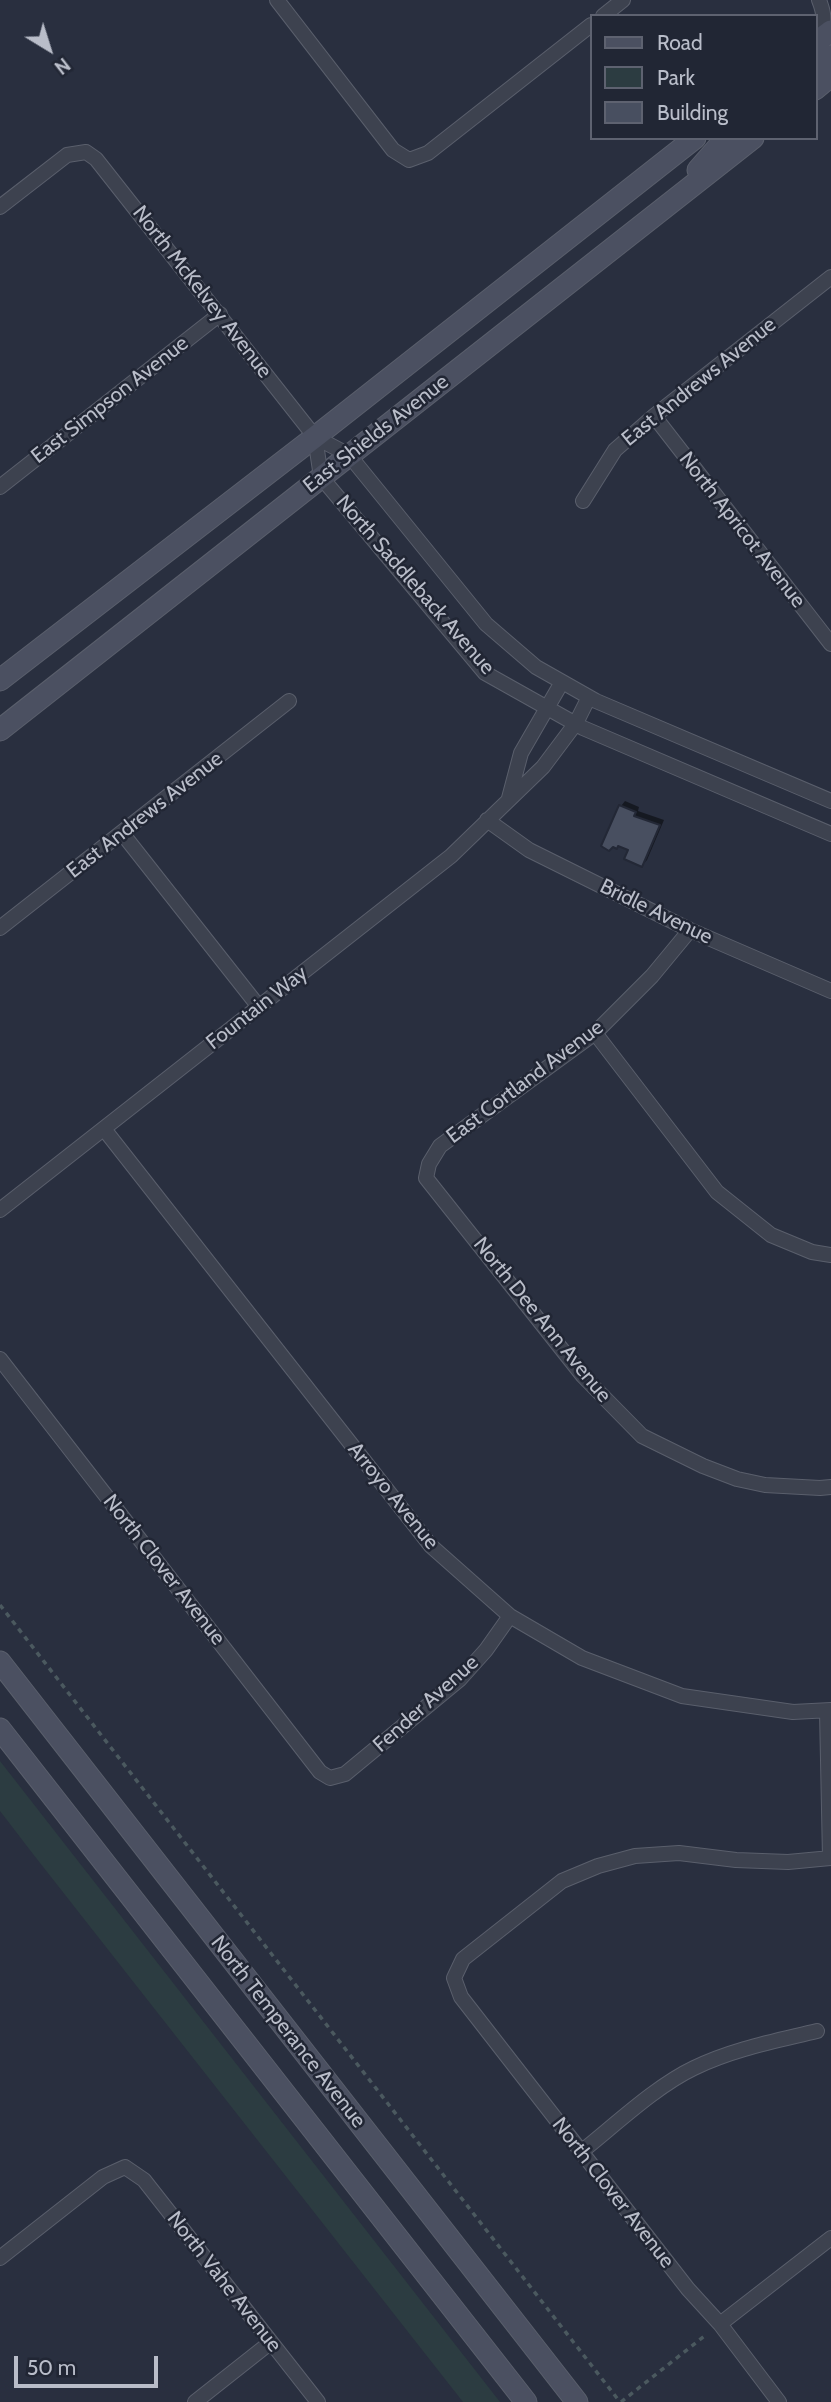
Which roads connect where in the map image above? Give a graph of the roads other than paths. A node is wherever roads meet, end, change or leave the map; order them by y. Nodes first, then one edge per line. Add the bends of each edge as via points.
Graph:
1 (277, 0) edge
2 (623, 0) edge
3 (819, 0) edge
4 (606, 14) edge
5 (590, 26) edge
6 (824, 43) edge
7 (817, 63) edge
8 (831, 76) edge
9 (817, 87) edge
10 (692, 140) edge
11 (724, 140) edge
12 (750, 140) edge
13 (679, 197) junction
14 (0, 207) edge
15 (828, 286) edge
16 (220, 314) junction
17 (654, 416) junction
18 (315, 437) junction
19 (349, 455) junction
20 (321, 477) junction
21 (0, 487) edge
22 (583, 501) dead end
23 (831, 644) edge
24 (0, 680) edge
25 (562, 682) junction
26 (589, 697) junction
27 (289, 701) dead end
28 (546, 708) junction
29 (576, 723) junction
30 (0, 730) edge
31 (509, 799) junction
32 (831, 800) edge
33 (487, 820) junction
34 (122, 833) junction
35 (831, 834) edge
36 (0, 928) edge
37 (691, 930) junction
38 (831, 991) edge
39 (259, 1007) junction
40 (595, 1033) junction
41 (104, 1129) junction
42 (426, 1178) joint
43 (0, 1210) edge
44 (831, 1255) edge
45 (0, 1359) edge
46 (831, 1486) edge
47 (510, 1616) junction
48 (0, 1662) edge
49 (829, 1711) edge
50 (0, 1729) edge
51 (330, 1778) joint
52 (830, 1858) edge
53 (817, 2031) dead end
54 (581, 2152) junction
55 (831, 2238) edge
56 (0, 2258) edge
57 (715, 2329) junction
58 (271, 2342) junction
59 (195, 2402) edge
60 (318, 2402) edge
61 (526, 2402) edge
62 (576, 2402) edge
63 (779, 2402) edge

1 - 5 street via 393,150 409,160 428,153
2 - 4 street
3 - 6 street via 824,12
6 - 7 main road
8 - 9 main road
10 - 18 main road, East Shields Avenue
11 - 13 main road
12 - 13 main road, East Shields Avenue
13 - 19 main road, East Shields Avenue
14 - 16 street, North McKelvey Avenue via 67,155 86,152
15 - 17 street, East Andrews Avenue
16 - 18 street, North McKelvey Avenue
16 - 21 street, East Simpson Avenue
17 - 22 street, East Andrews Avenue via 615,450
17 - 23 street, North Apricot Avenue
18 - 19 street, North Saddleback Avenue
18 - 20 street, North Saddleback Avenue
18 - 24 main road, East Shields Avenue
19 - 20 main road, East Shields Avenue
19 - 25 street, North Saddleback Avenue via 486,624 536,667
20 - 28 street, North Saddleback Avenue via 485,673
20 - 30 main road, East Shields Avenue
25 - 26 street, North Saddleback Avenue
25 - 28 street
26 - 29 street, Fountain Way
26 - 32 street, North Saddleback Avenue
27 - 34 street, East Andrews Avenue
28 - 29 street, North Saddleback Avenue
28 - 31 street via 521,753
29 - 31 street, Fountain Way via 543,767
29 - 35 street, North Saddleback Avenue
31 - 33 street, Fountain Way
33 - 37 street, Bridle Avenue via 529,850
33 - 39 street, Fountain Way via 451,856
34 - 36 street, East Andrews Avenue
34 - 39 street
37 - 38 street, Bridle Avenue
37 - 40 street, East Cortland Avenue
39 - 41 street, Fountain Way
40 - 42 street, East Cortland Avenue via 440,1146
40 - 44 street via 717,1192 771,1235
41 - 43 street, Fountain Way
41 - 47 street, Arroyo Avenue via 431,1546
42 - 46 street, North Dee Ann Avenue via 583,1376 642,1436 737,1479 765,1485
45 - 51 street, North Clover Avenue via 320,1772
47 - 49 street, Arroyo Avenue via 582,1658 682,1696 793,1712
47 - 51 street, Fender Avenue via 450,1689 345,1774
48 - 62 main road, North Temperance Avenue
49 - 52 street
50 - 61 main road, North Temperance Avenue
52 - 54 street, North Clover Avenue via 736,1860 679,1853 635,1856 598,1866 562,1881 463,1959 454,1978 461,1997
53 - 54 street via 691,2069
54 - 57 street, North Clover Avenue
55 - 57 street
56 - 58 street, North Vahe Avenue via 103,2177 125,2167 144,2179
57 - 63 street, North Clover Avenue
58 - 59 street
58 - 60 street, North Vahe Avenue

